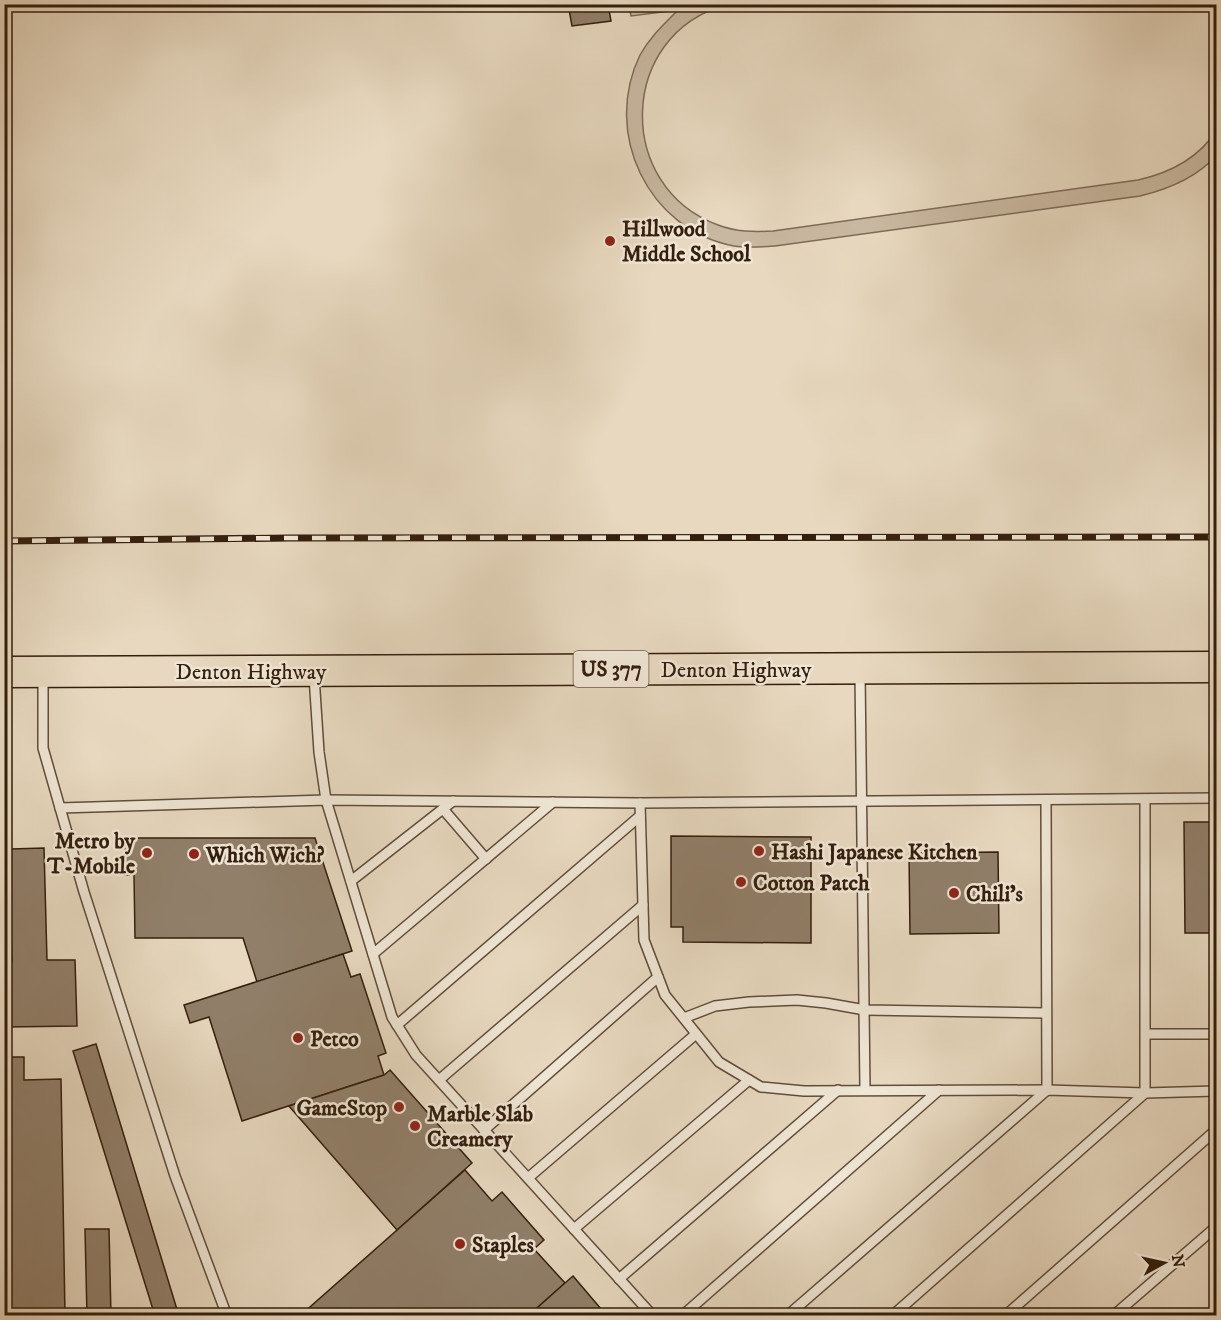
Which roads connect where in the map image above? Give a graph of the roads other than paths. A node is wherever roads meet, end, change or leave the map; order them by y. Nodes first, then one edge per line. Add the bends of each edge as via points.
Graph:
1 (1216, 667) edge
2 (860, 668) junction
3 (313, 671) junction
4 (4, 672) edge
5 (43, 672) junction
6 (1145, 798) junction
7 (1216, 798) edge
8 (326, 800) junction
9 (1046, 800) junction
10 (453, 801) junction
11 (862, 801) junction
12 (553, 802) junction
13 (640, 803) junction
14 (60, 808) junction
15 (443, 809) junction
16 (640, 816) junction
17 (486, 859) junction
18 (351, 881) junction
19 (643, 905) junction
20 (373, 954) junction
21 (658, 978) junction
22 (865, 1010) junction
23 (1046, 1013) junction
24 (684, 1018) junction
25 (397, 1025) junction
26 (696, 1034) junction
27 (1146, 1034) junction
28 (1216, 1034) edge
29 (439, 1080) junction
30 (749, 1080) junction
31 (838, 1090) junction
32 (865, 1090) junction
33 (939, 1090) junction
34 (1047, 1090) junction
35 (1216, 1090) edge
36 (1145, 1093) junction
37 (484, 1130) junction
38 (1216, 1130) edge
39 (528, 1178) junction
40 (1216, 1227) edge
41 (574, 1229) junction
42 (619, 1279) junction
43 (227, 1316) edge
44 (653, 1316) edge
45 (682, 1316) edge
46 (787, 1316) edge
47 (892, 1316) edge
48 (1005, 1316) edge
49 (1113, 1316) edge

1 - 2 main road, Denton Highway / US 377
2 - 3 main road, Denton Highway / US 377
2 - 11 lane
3 - 5 main road, Denton Highway / US 377
3 - 8 lane
4 - 5 main road, Denton Highway / US 377
5 - 14 lane via 43,748
6 - 7 lane
6 - 9 lane
6 - 27 lane
8 - 10 lane
8 - 14 lane
8 - 18 lane
9 - 11 lane
9 - 23 lane
10 - 12 lane
10 - 15 lane
11 - 13 lane
11 - 22 lane
12 - 13 lane
12 - 17 lane
13 - 16 lane
14 - 43 lane via 175,1176
15 - 17 lane
15 - 18 lane
16 - 19 lane
16 - 25 lane
17 - 20 lane
18 - 20 lane
19 - 21 lane via 644,940
19 - 29 lane
20 - 25 lane
21 - 24 lane via 665,995
21 - 37 lane
22 - 23 lane
22 - 24 lane via 797,1000 749,1002 716,1006
22 - 32 lane
23 - 34 lane
24 - 26 lane
25 - 29 lane via 416,1055
26 - 30 lane via 719,1062
26 - 39 lane
27 - 28 lane
27 - 36 lane
29 - 37 lane
30 - 31 lane via 761,1087
30 - 41 lane
31 - 32 lane
31 - 42 lane
32 - 33 lane
33 - 34 lane
33 - 45 lane
34 - 36 lane
34 - 46 lane
35 - 36 lane
36 - 47 lane
37 - 39 lane
38 - 48 lane
39 - 41 lane
40 - 49 lane
41 - 42 lane
42 - 44 lane

